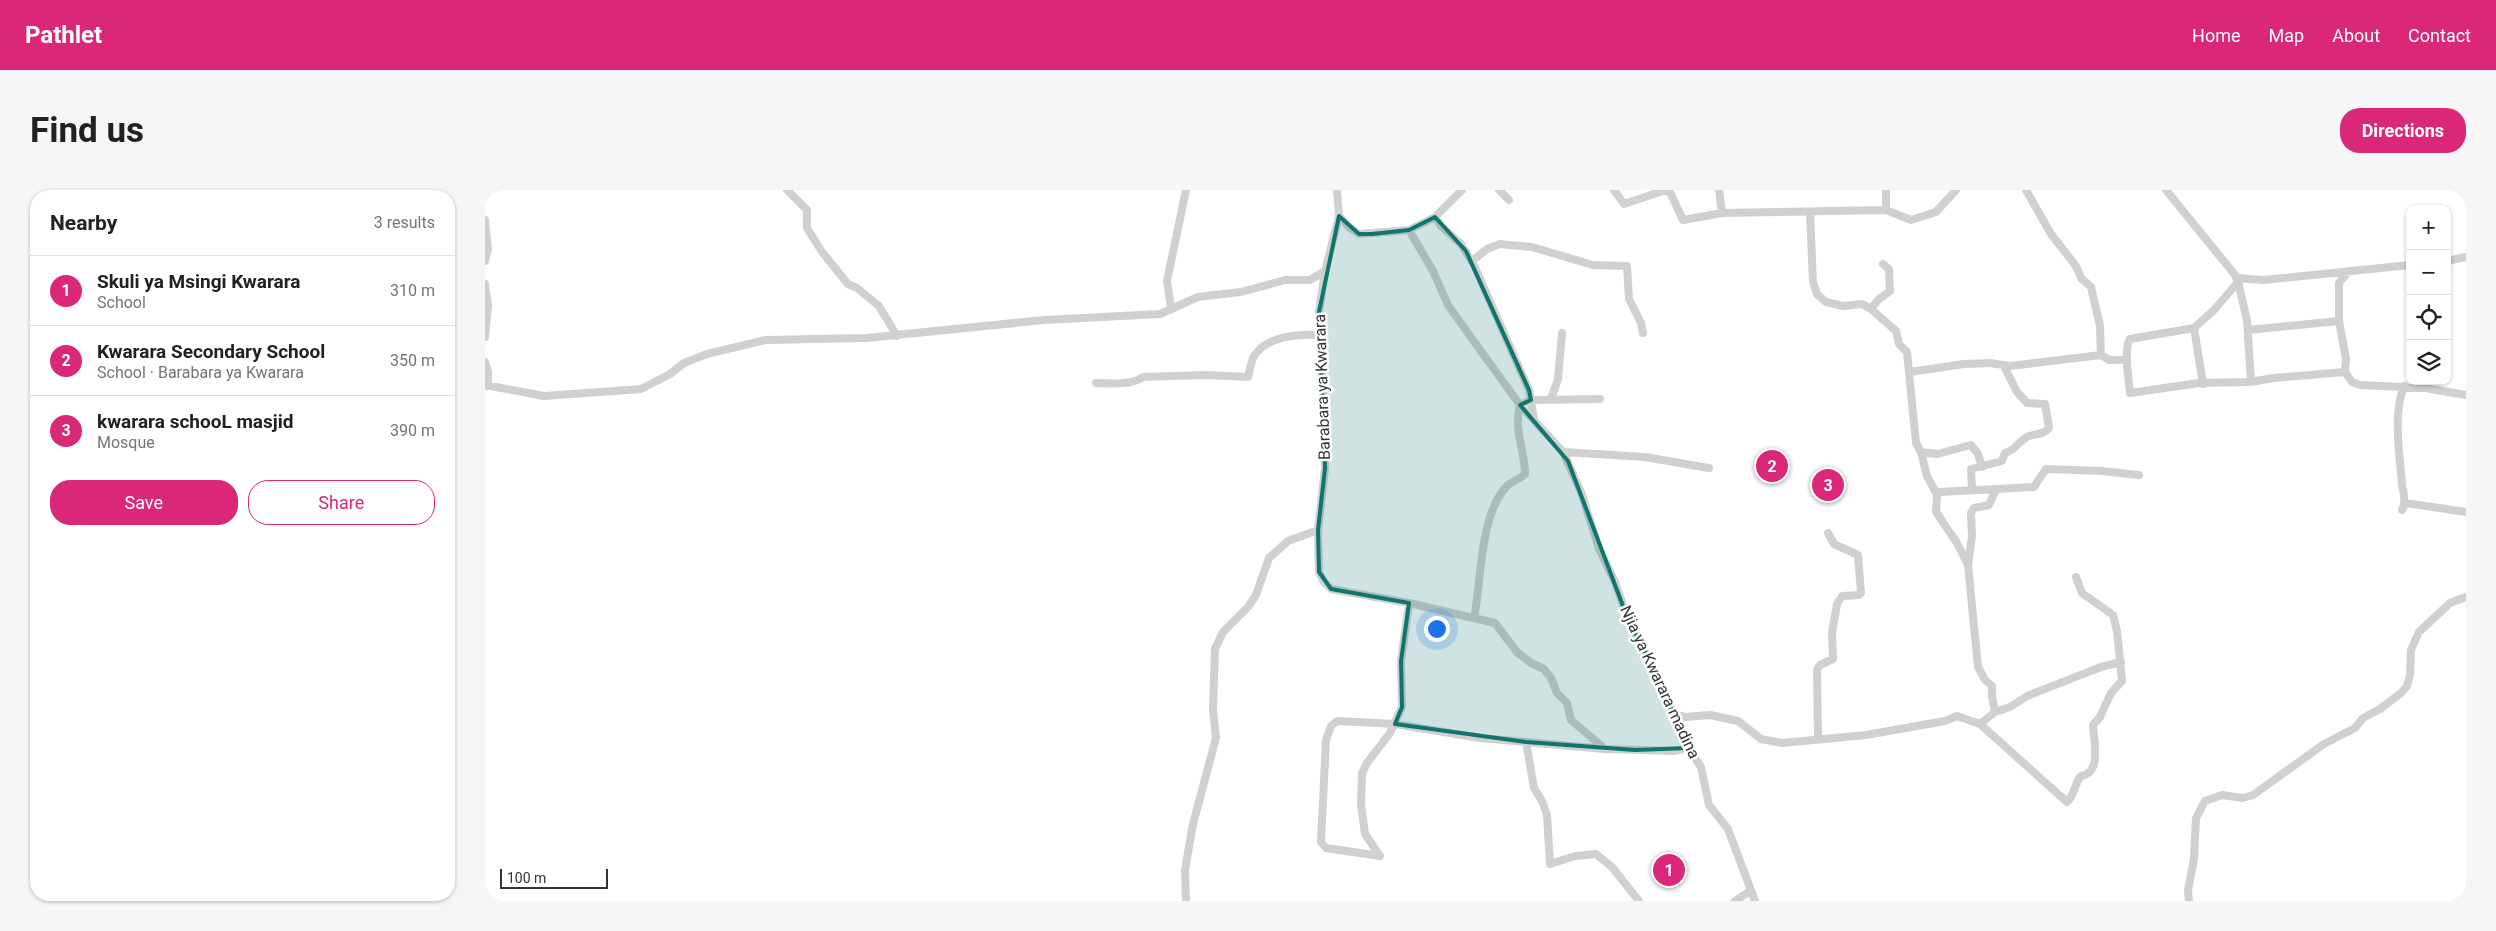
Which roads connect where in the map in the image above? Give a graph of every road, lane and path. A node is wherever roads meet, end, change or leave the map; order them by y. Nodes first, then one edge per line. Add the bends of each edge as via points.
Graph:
1 (787, 190) edge
2 (1186, 190) edge
3 (1337, 190) edge
4 (1341, 190) edge
5 (1462, 190) edge
6 (1499, 190) edge
7 (1614, 190) edge
8 (1667, 190) edge
9 (1719, 190) edge
10 (1886, 190) edge
11 (1957, 190) edge
12 (2026, 190) edge
13 (2166, 190) edge
14 (1509, 200) dead end
15 (1887, 210) junction
16 (1810, 212) junction
17 (1721, 213) junction
18 (1339, 216) junction
19 (1435, 217) junction
20 (485, 220) edge
21 (1409, 230) junction
22 (2466, 257) edge
23 (485, 260) edge
24 (2451, 260) edge
25 (1472, 261) junction
26 (1883, 264) dead end
27 (2406, 265) edge
28 (1325, 271) junction
29 (2349, 271) junction
30 (2237, 280) junction
31 (485, 284) edge
32 (1171, 308) junction
33 (1871, 309) junction
34 (2339, 321) junction
35 (2194, 328) junction
36 (2248, 330) junction
37 (1562, 333) dead end
38 (1643, 333) dead end
39 (1320, 335) junction
40 (897, 336) junction
41 (485, 337) edge
42 (2101, 355) junction
43 (2127, 360) junction
44 (485, 362) edge
45 (2004, 366) junction
46 (1910, 372) junction
47 (2345, 372) junction
48 (2251, 382) junction
49 (1096, 383) dead end
50 (2203, 384) junction
51 (486, 386) edge
52 (2405, 386) junction
53 (2466, 395) edge
54 (1551, 399) junction
55 (1600, 399) dead end
56 (1531, 400) junction
57 (1519, 404) junction
58 (1534, 419) junction
59 (1563, 452) junction
60 (1921, 452) junction
61 (1982, 466) junction
62 (1709, 468) dead end
63 (2139, 475) dead end
64 (1996, 489) junction
65 (1972, 490) junction
66 (1937, 496) junction
67 (2466, 512) edge
68 (1318, 530) junction
69 (1827, 533) dead end
70 (1968, 565) junction
71 (2076, 577) dead end
72 (2466, 597) edge
73 (1409, 603) junction
74 (1474, 618) junction
75 (2121, 662) junction
76 (1995, 712) junction
77 (1673, 714) junction
78 (1395, 724) junction
79 (1980, 724) junction
80 (1818, 739) junction
81 (1526, 742) junction
82 (1605, 748) junction
83 (1687, 748) junction
84 (1750, 891) junction
85 (1186, 901) edge
86 (1639, 901) edge
87 (1735, 901) edge
88 (1755, 901) edge
89 (2189, 901) edge

1 - 40 street via 807,210 807,228 822,252 848,284 879,306
2 - 32 street via 1167,281
3 - 18 street, Barabara ya Kwarara
4 - 18 street, Barabara ya Kwarara
5 - 19 street
6 - 14 street
7 - 8 street via 1624,204
8 - 17 street via 1683,220
9 - 17 street
10 - 15 street
11 - 15 street via 1936,212 1915,220
12 - 42 street via 2051,234 2076,266 2081,278 2091,287 2100,326
13 - 30 street
15 - 16 street
16 - 17 street
16 - 33 street via 1813,282 1817,294 1826,302 1843,306 1862,304
18 - 21 street via 1359,234
18 - 28 street, Barabara ya Kwarara
19 - 21 street
19 - 25 street via 1461,244
20 - 23 street via 488,249
21 - 57 street via 1448,304
22 - 24 street
25 - 38 street via 1500,244 1532,247 1593,265 1627,266 1629,299
25 - 56 street
26 - 33 street via 1889,269 1891,283 1889,290
27 - 29 street
28 - 32 street via 1310,280 1285,280 1233,293 1198,297
28 - 39 street, Barabara ya Kwarara via 1319,312
29 - 30 street
29 - 34 street via 2339,283
30 - 35 street via 2214,310
30 - 36 street
31 - 41 street via 488,300
32 - 40 street via 1160,314 1045,320
33 - 46 street via 1896,331 1899,344 1907,352
34 - 36 street
34 - 47 street via 2346,359
35 - 43 street via 2130,339
35 - 50 street
36 - 48 street
37 - 54 street via 1558,379
39 - 49 street via 1286,337 1264,345 1253,357 1248,377 1143,377 1122,383
39 - 68 street, Barabara ya Kwarara via 1325,468
40 - 51 street via 766,340 684,363 641,389 544,396
42 - 43 street via 2109,360
42 - 45 street
43 - 50 street via 2130,393
44 - 51 street via 488,372
45 - 46 street via 1971,364
45 - 61 street via 2017,392 2027,403 2045,404 2049,428 2045,434 2024,438 2013,451 2005,453 2002,461
46 - 60 street via 1916,442
47 - 48 street
47 - 52 street via 2352,382 2360,384
48 - 50 street
52 - 53 street
52 - 67 street via 2399,423 2404,506
54 - 55 street
54 - 56 street
56 - 57 street
56 - 58 street
57 - 58 street
57 - 74 street via 1519,439 1525,459 1525,474 1507,485 1492,512
58 - 59 street
59 - 62 street via 1637,456
59 - 77 street, Njia ya Kwarara madina via 1628,619 1657,674
60 - 61 street via 1937,454 1971,445
60 - 66 street via 1927,476
61 - 65 street via 1971,469
63 - 64 street via 2046,469 2034,487
64 - 65 street
64 - 70 street via 1989,505 1974,508 1971,513
65 - 66 street via 1939,492
66 - 70 street via 1936,512
68 - 73 street, Barabara ya Kwarara via 1319,572 1331,589
68 - 85 street via 1288,541 1269,558 1256,595 1223,632 1215,649 1213,709 1216,738 1193,824 1185,870
69 - 80 street via 1834,544 1858,555 1861,593 1842,596 1837,604 1831,643 1833,660 1817,670
70 - 76 street via 1978,667 1992,686
71 - 75 street via 2082,593 2113,615
72 - 89 street via 2451,603 2419,632 2411,650 2407,686 2401,693 2363,718 2355,728 2324,744 2253,795 2243,798 2222,796 2205,801 2196,818
73 - 74 street, Barabara ya Kwarara
73 - 78 street via 1401,661 1402,707
74 - 82 street, Barabara ya Kwarara via 1495,623 1517,652 1544,669 1557,693 1567,703 1571,720
75 - 76 street via 2027,696
75 - 79 street via 2122,681 2111,693 2093,726 2093,767 2088,775 2076,781 2072,798 2067,802
76 - 79 street
77 - 80 street via 1685,717 1710,715 1739,721 1761,739 1771,742
77 - 83 street, Njia ya Kwarara madina
78 - 78 street via 1337,721 1331,726 1326,740 1321,842 1326,848 1380,856 1365,834 1361,804 1362,773
78 - 81 street
79 - 80 street via 1957,716 1865,735
81 - 82 street
81 - 86 street via 1534,788 1547,815 1550,864 1575,856 1596,854 1612,867
82 - 83 street via 1674,751
83 - 84 street, Njia ya Kwarara madina via 1701,767 1709,804 1728,829
84 - 87 street
84 - 88 street, Njia ya Kwarara madina

